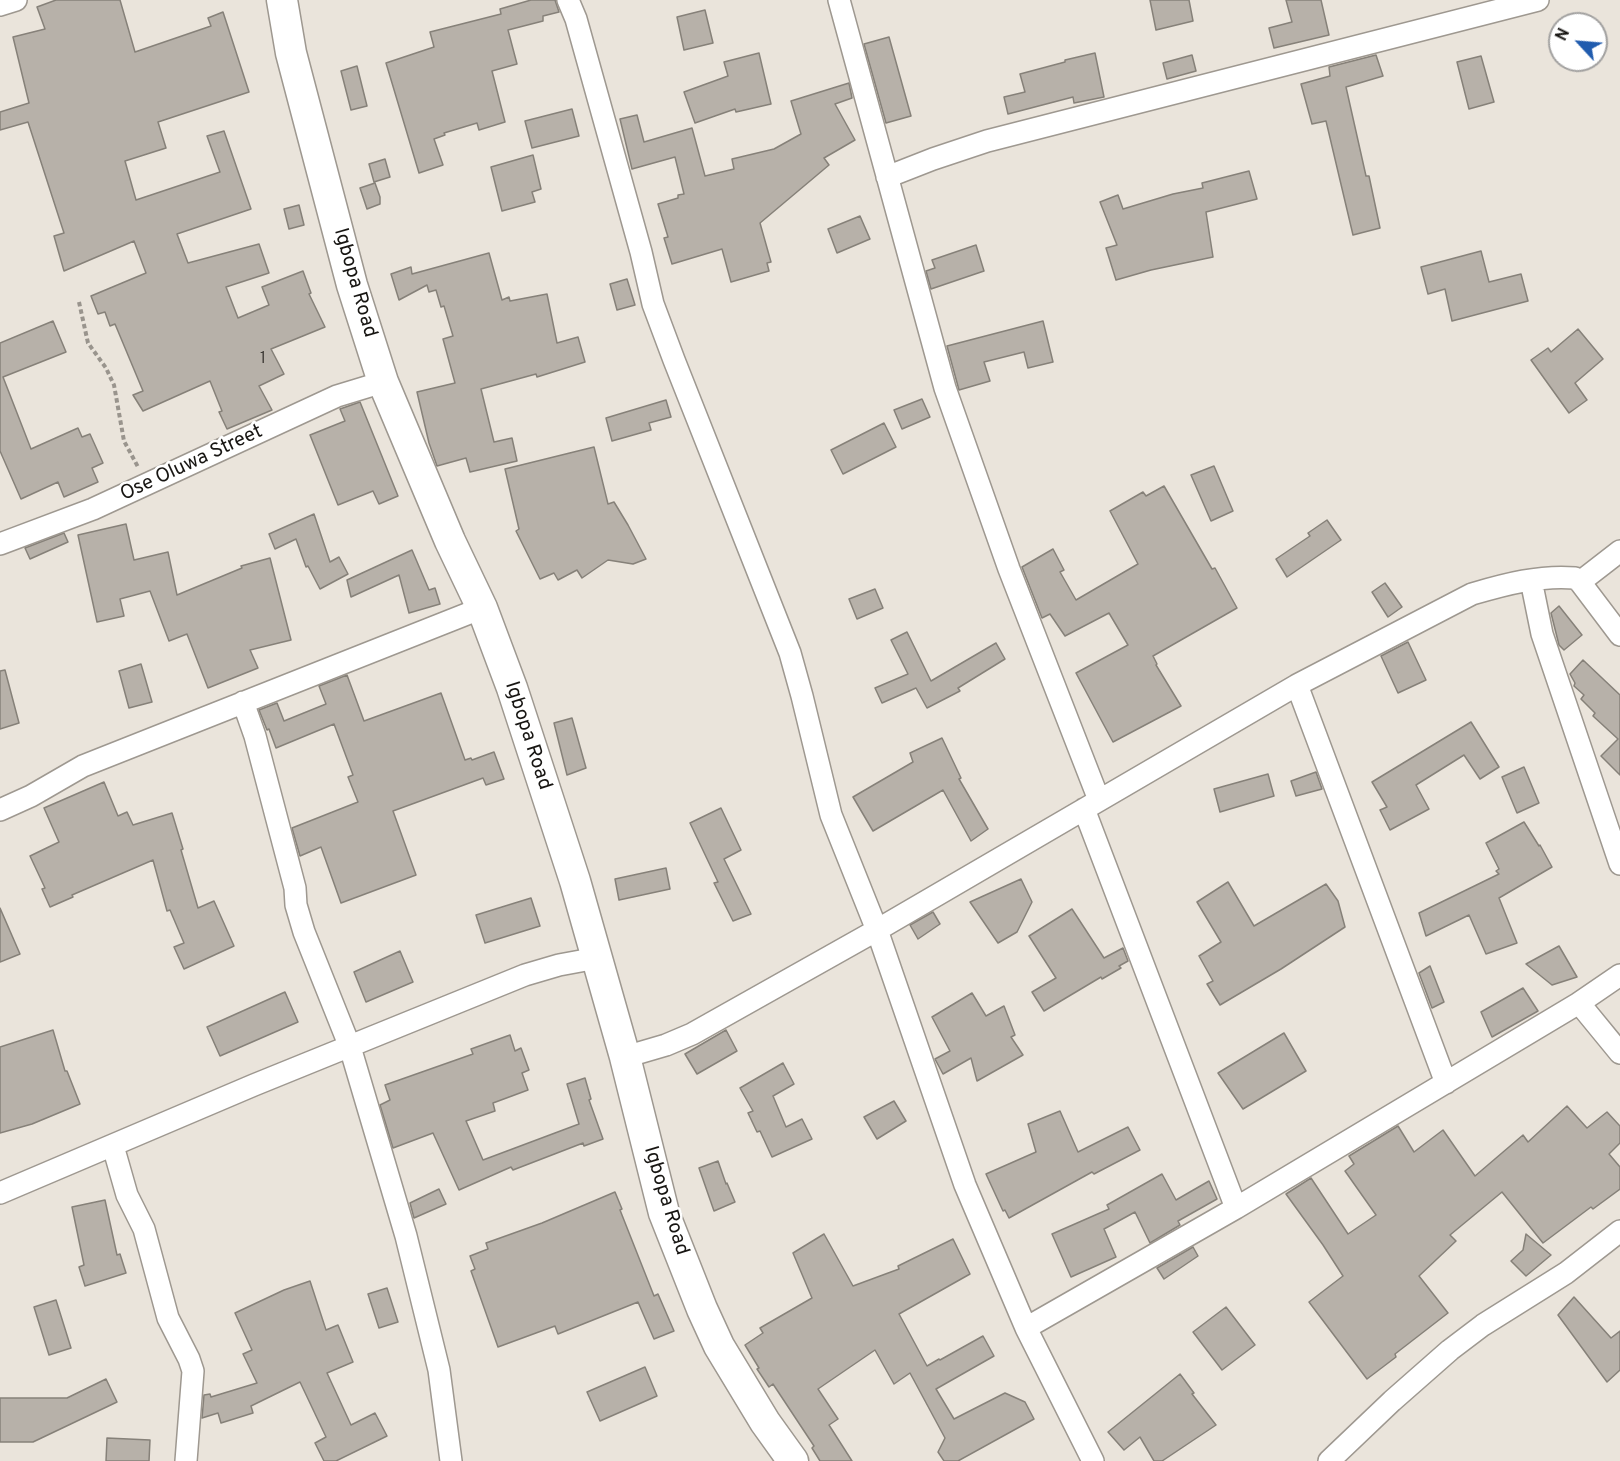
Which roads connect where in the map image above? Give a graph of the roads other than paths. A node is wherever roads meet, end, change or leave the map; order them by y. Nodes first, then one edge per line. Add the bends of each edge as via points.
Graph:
1 (16, 0) edge
2 (282, 0) edge
3 (568, 0) edge
4 (839, 0) edge
5 (1538, 0) edge
6 (0, 5) edge
7 (887, 177) junction
8 (383, 382) junction
9 (0, 544) edge
10 (1620, 551) edge
11 (1531, 580) junction
12 (1580, 582) junction
13 (482, 608) junction
14 (1620, 635) edge
15 (1297, 685) junction
16 (243, 702) junction
17 (1091, 804) junction
18 (0, 810) edge
19 (1620, 864) edge
20 (877, 930) junction
21 (597, 958) junction
22 (1620, 975) edge
23 (1579, 1003) junction
24 (350, 1047) junction
25 (1620, 1053) edge
26 (625, 1057) junction
27 (1446, 1083) junction
28 (113, 1146) junction
29 (0, 1193) edge
30 (1236, 1208) junction
31 (1620, 1231) edge
32 (1026, 1328) junction
33 (186, 1461) edge
34 (451, 1461) edge
35 (793, 1461) edge
36 (1093, 1461) edge
37 (1329, 1461) edge

1 - 6 street
2 - 8 street, Igbopa Road via 291,53 352,285
3 - 20 street via 653,303 790,653 831,814
4 - 7 street
5 - 7 street via 987,141
7 - 17 street via 945,388
8 - 9 street, Ose Oluwa Street via 337,396 93,509
8 - 13 street, Igbopa Road
10 - 12 street
11 - 12 street via 1563,577
11 - 15 street via 1472,594
11 - 19 street via 1542,634
12 - 14 street
13 - 16 street
13 - 21 street, Igbopa Road via 512,688
15 - 17 street
15 - 27 street
16 - 18 street via 83,766
16 - 24 street via 304,932
17 - 20 street
17 - 30 street
20 - 26 street via 692,1034
20 - 32 street via 965,1185
21 - 24 street via 525,975
21 - 26 street, Igbopa Road
22 - 23 street
23 - 25 street
23 - 27 street
24 - 28 street
24 - 34 street via 406,1236 439,1370
26 - 35 street, Igbopa Road via 664,1213 702,1309 719,1346
27 - 30 street
28 - 29 street
28 - 33 street via 127,1195 144,1229 168,1318 193,1371
30 - 32 street
31 - 37 street via 1566,1274 1450,1350
32 - 36 street

